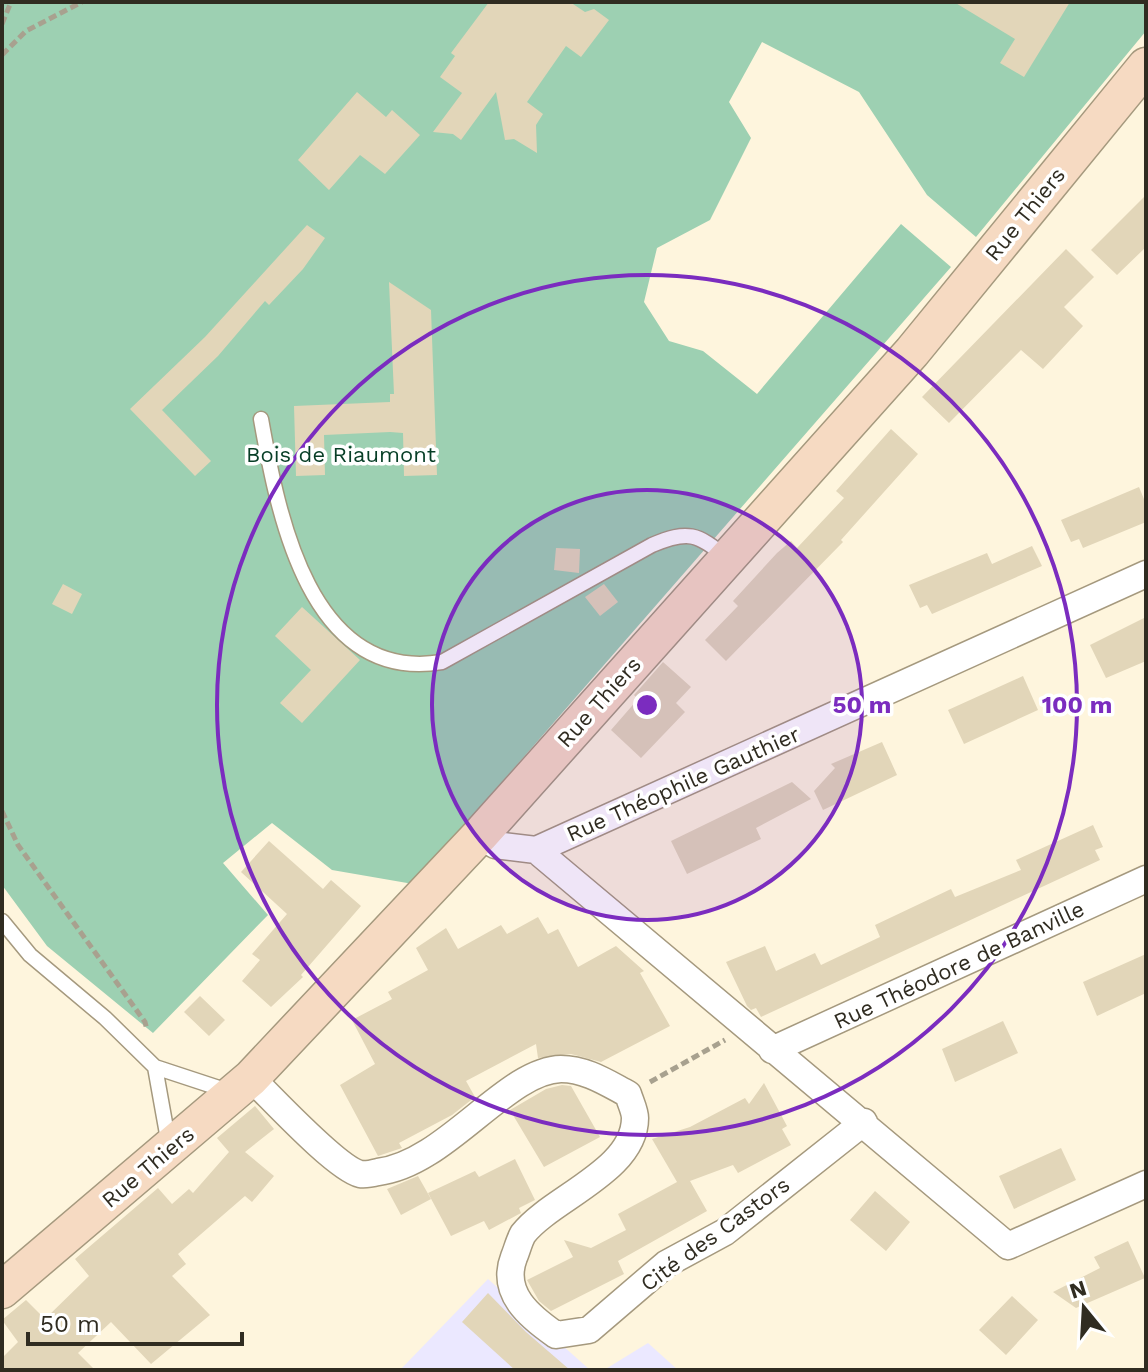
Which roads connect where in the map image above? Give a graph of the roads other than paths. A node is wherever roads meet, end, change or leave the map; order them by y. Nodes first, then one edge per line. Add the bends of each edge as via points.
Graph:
1 (1146, 66) edge
2 (261, 419) dead end
3 (727, 558) junction
4 (1146, 574) edge
5 (480, 835) junction
6 (536, 850) junction
7 (1146, 879) edge
8 (2, 921) edge
9 (772, 1050) junction
10 (155, 1067) junction
11 (243, 1085) junction
12 (864, 1122) junction
13 (170, 1148) junction
14 (1146, 1184) edge
15 (2, 1290) edge

1 - 3 street, Rue Thiers via 912,352
2 - 3 lane via 283,526 323,612 360,645 395,664 442,662 678,534 703,538
3 - 5 street, Rue Thiers
4 - 6 street, Rue Théophile Gauthier
5 - 6 street via 495,845
5 - 11 street, Rue Thiers
6 - 9 street
7 - 9 street, Rue Théodore de Banville
8 - 10 lane via 30,955
9 - 12 street
10 - 11 lane
10 - 13 lane
11 - 12 street, Cité des Castors via 361,1174 399,1170 528,1078 560,1069 595,1076 628,1094 635,1118 625,1148 601,1175 522,1236 510,1268 514,1295 530,1317 556,1335 589,1330 666,1264 725,1232
11 - 13 street, Rue Thiers
12 - 14 street via 1008,1246
13 - 15 street, Rue Thiers

